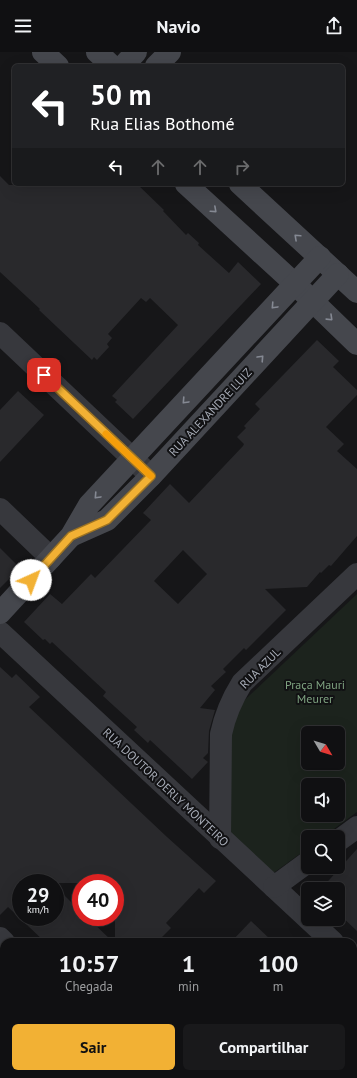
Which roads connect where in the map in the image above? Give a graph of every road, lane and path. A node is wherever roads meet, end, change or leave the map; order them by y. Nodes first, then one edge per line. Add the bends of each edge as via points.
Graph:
1 (43, 52) edge
2 (97, 52) edge
3 (136, 52) edge
4 (170, 52) edge
5 (56, 64) edge
6 (110, 64) edge
7 (125, 64) edge
8 (158, 64) edge
9 (188, 186) edge
10 (242, 186) edge
11 (320, 257) junction
12 (338, 274) junction
13 (295, 284) junction
14 (357, 292) edge
15 (313, 302) junction
16 (0, 334) edge
17 (357, 344) edge
18 (133, 458) junction
19 (151, 476) junction
20 (0, 509) edge
21 (71, 536) junction
22 (51, 558) junction
23 (357, 574) edge
24 (0, 613) edge
25 (0, 632) edge
26 (357, 827) edge
27 (345, 836) edge
28 (220, 838) junction
29 (301, 867) edge
30 (274, 887) junction
31 (329, 938) edge

1 - 5 street
2 - 6 street
3 - 7 street
4 - 8 street
9 -> 13 street
11 -> 10 street
11 - 12 street
11 - 13 street, RUA ALEXANDRE LUIZ
12 - 14 street
12 - 15 street, RUA ALEXANDRE LUIZ
13 - 15 street
13 -> 18 street, RUA ALEXANDRE LUIZ
15 -> 17 street
19 -> 15 street, RUA ALEXANDRE LUIZ
16 - 18 street
18 - 19 street
18 -> 21 street, RUA ALEXANDRE LUIZ via 89,505
19 - 21 street, RUA ALEXANDRE LUIZ via 107,520
20 - 22 street
21 - 22 street, RUA ALEXANDRE LUIZ
22 - 24 street, RUA ALEXANDRE LUIZ
23 - 28 street, RUA AZUL via 242,683 233,697 221,734
25 - 28 street, RUA DOUTOR DERLY MONTEIRO
26 - 27 street
28 - 30 street, RUA DOUTOR DERLY MONTEIRO
29 - 30 street
30 - 31 street, RUA DOUTOR DERLY MONTEIRO

